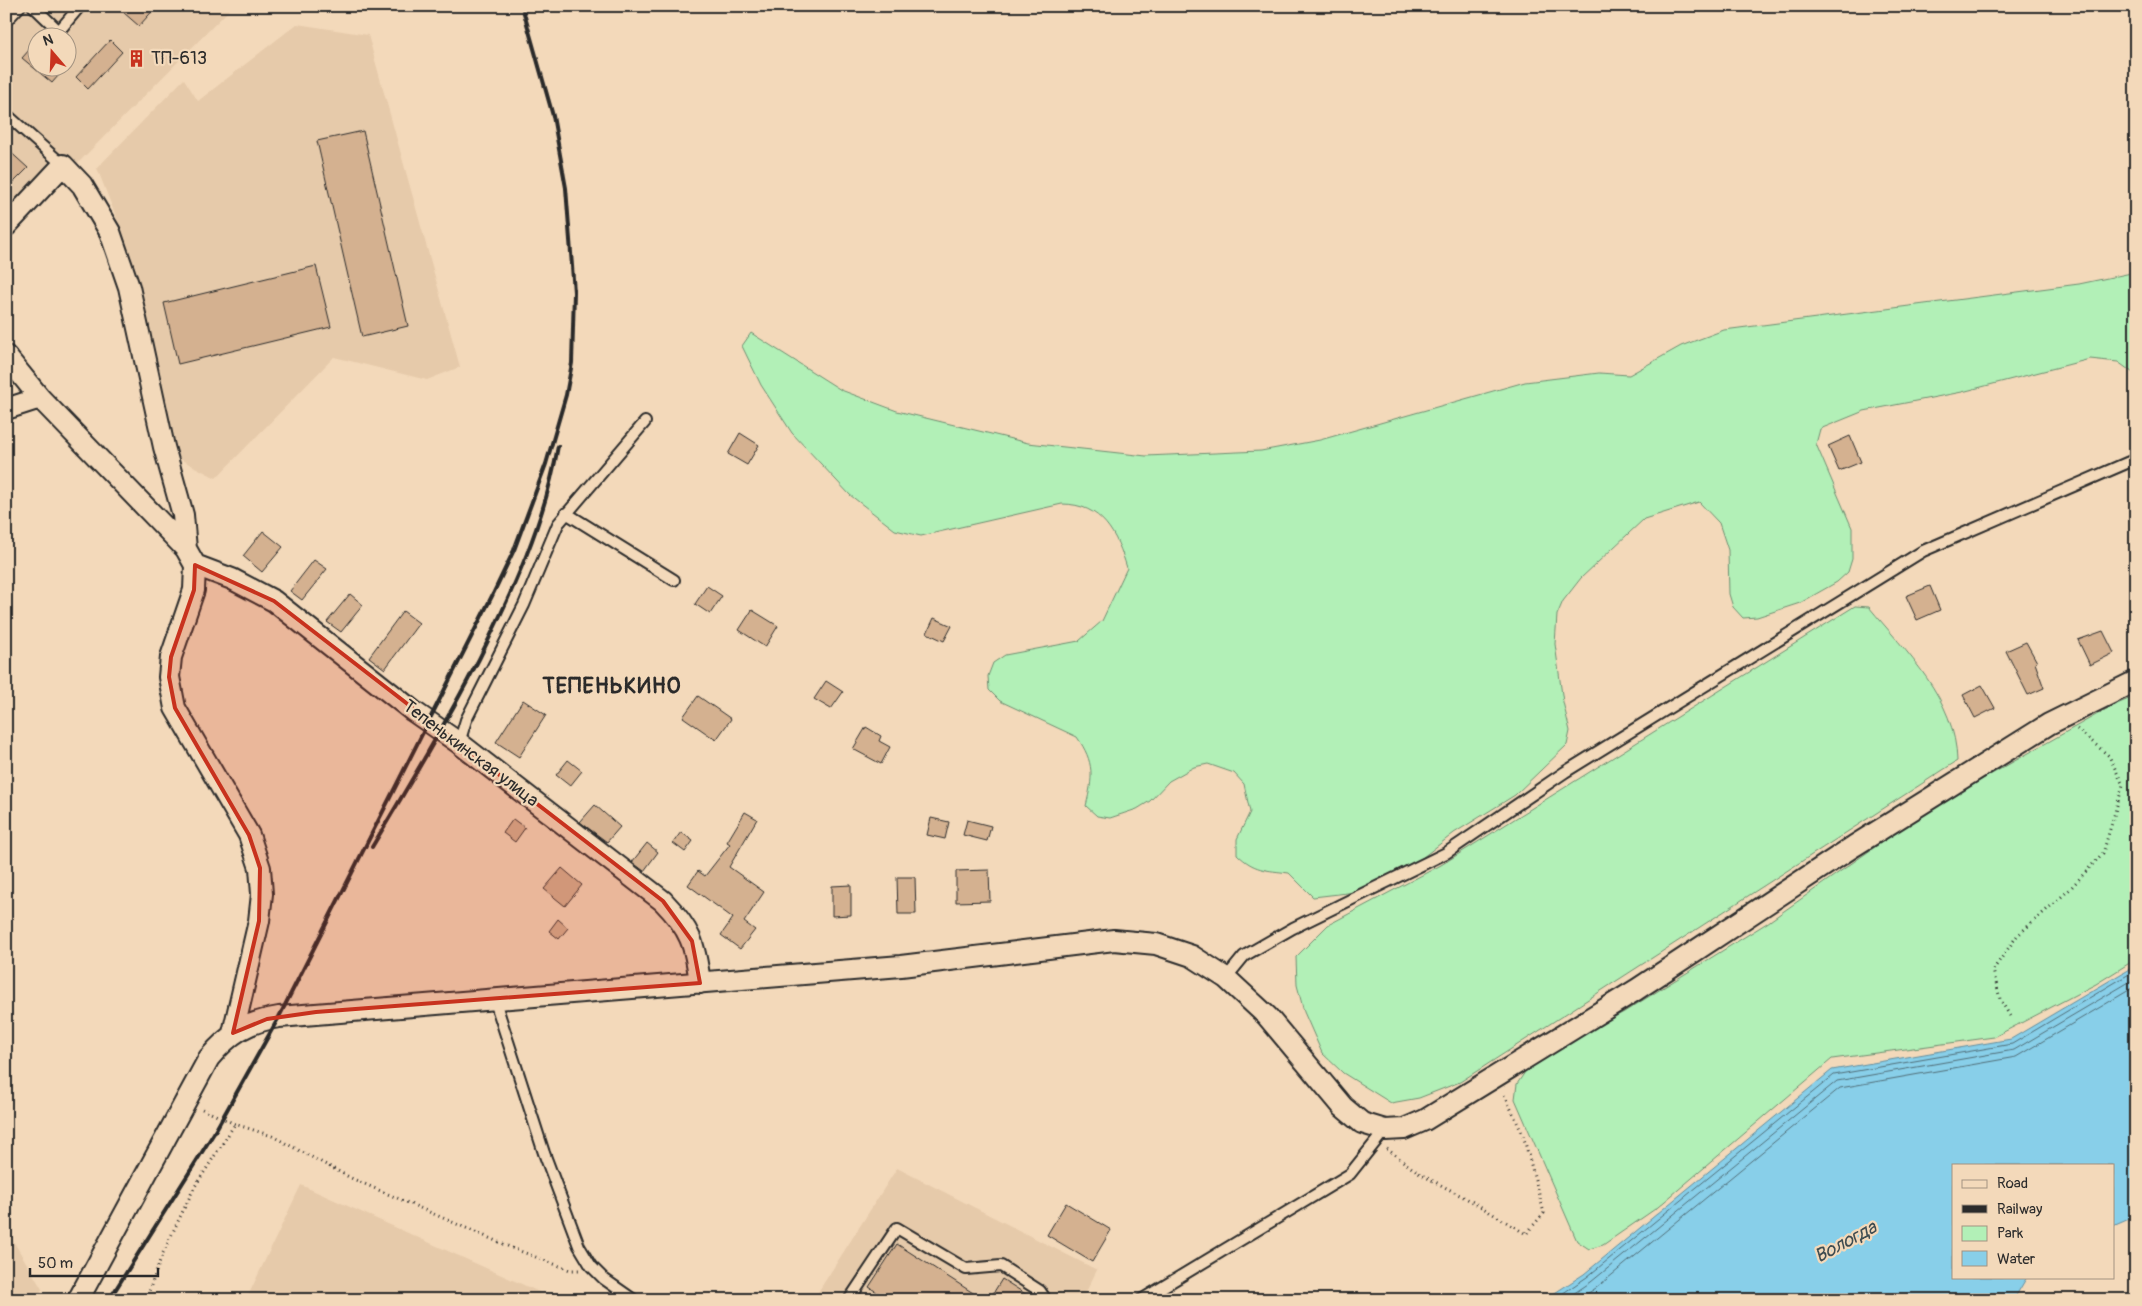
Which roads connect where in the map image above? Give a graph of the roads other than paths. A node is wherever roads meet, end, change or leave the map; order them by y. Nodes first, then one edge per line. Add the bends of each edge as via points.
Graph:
1 (20, 6) edge
2 (33, 6) edge
3 (80, 6) edge
4 (6, 20) edge
5 (6, 114) edge
6 (64, 165) junction
7 (8, 220) edge
8 (6, 356) edge
9 (40, 398) junction
10 (6, 409) edge
11 (644, 422) dead end
12 (2136, 459) edge
13 (566, 513) junction
14 (191, 557) junction
15 (674, 580) dead end
16 (2136, 681) edge
17 (459, 743) junction
18 (1226, 978) junction
19 (700, 983) junction
20 (494, 998) junction
21 (233, 1033) junction
22 (1380, 1135) junction
23 (78, 1300) edge
24 (634, 1300) edge
25 (849, 1300) edge
26 (1046, 1300) edge
27 (1141, 1300) edge

1 - 4 lane
2 - 3 lane via 59,31
5 - 6 lane
6 - 7 street
6 - 14 street via 82,185 110,232 130,287
8 - 9 street
9 - 10 street
9 - 14 street
11 - 13 lane
12 - 18 lane via 1923,551 1565,772 1446,854 1293,928 1244,956
13 - 15 lane
13 - 17 lane via 552,536 524,605 466,720
14 - 17 street, Тепенькинская улица via 274,601 413,711
14 - 21 street via 194,590 171,656 168,677 175,708 249,835 262,885 259,921
16 - 22 street via 2063,717 1854,846 1636,990 1496,1077 1424,1120
17 - 19 street, Тепенькинская улица via 663,901 677,916 692,941
18 - 19 street via 1192,956 1156,944 1114,940 901,966
18 - 22 street via 1267,1016 1343,1107
19 - 20 street
20 - 21 street via 279,1017 249,1024
20 - 24 lane via 544,1153 580,1246 591,1266
21 - 23 street via 209,1058
22 - 27 lane via 1350,1174
25 - 26 lane via 897,1228 966,1269 1001,1266 1040,1291

